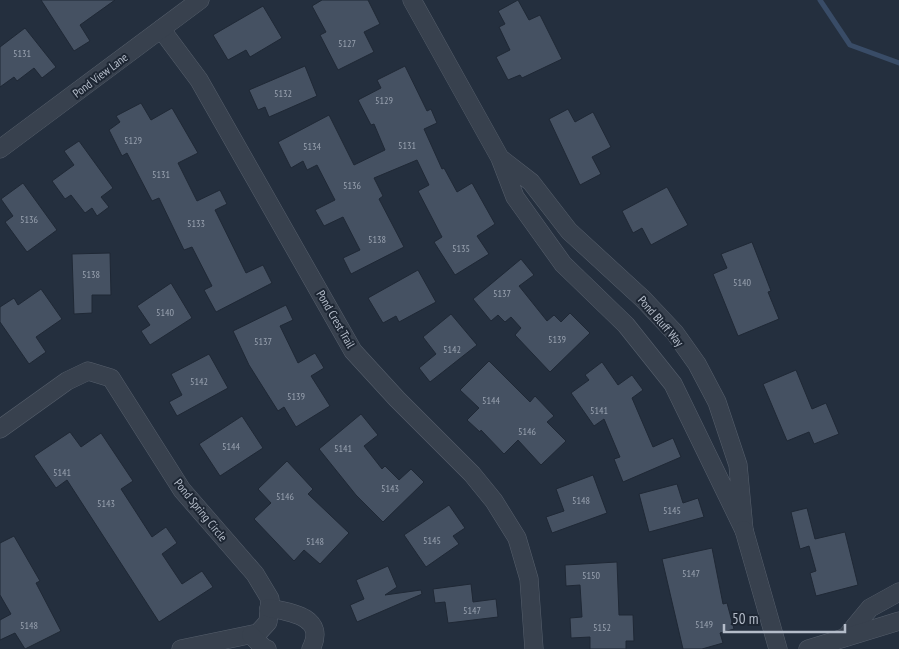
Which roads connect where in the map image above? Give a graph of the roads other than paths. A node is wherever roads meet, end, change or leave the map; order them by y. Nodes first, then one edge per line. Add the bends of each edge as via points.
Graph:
1 (200, 0) edge
2 (412, 0) edge
3 (161, 29) junction
4 (0, 150) edge
5 (500, 158) junction
6 (0, 428) edge
7 (744, 530) junction
8 (899, 592) edge
9 (269, 608) junction
10 (899, 621) edge
11 (251, 635) junction
12 (846, 637) junction
13 (181, 649) edge
14 (267, 649) edge
15 (311, 649) edge
16 (534, 649) edge
17 (778, 649) edge
18 (808, 649) edge

1 - 3 street, Pond View Lane
2 - 5 street, Pond Bluff Way
3 - 4 street, Pond View Lane
3 - 16 street, Pond Crest Trail via 199,80 353,351 472,474 517,538 529,579
5 - 7 street, Pond Bluff Way via 515,198 563,264 626,325 673,384
5 - 7 street, Pond Bluff Way via 530,182 569,232 644,299 675,333 697,364 717,402 738,465
6 - 9 street, Pond Spring Circle via 67,380 88,370 111,378 182,490 256,574 270,599
7 - 17 street, Pond Bluff Way
8 - 12 street via 870,608
9 - 11 street via 268,622 258,633
9 - 15 street via 298,614 308,621 314,629
10 - 12 street
11 - 13 street
11 - 14 street
12 - 18 street

